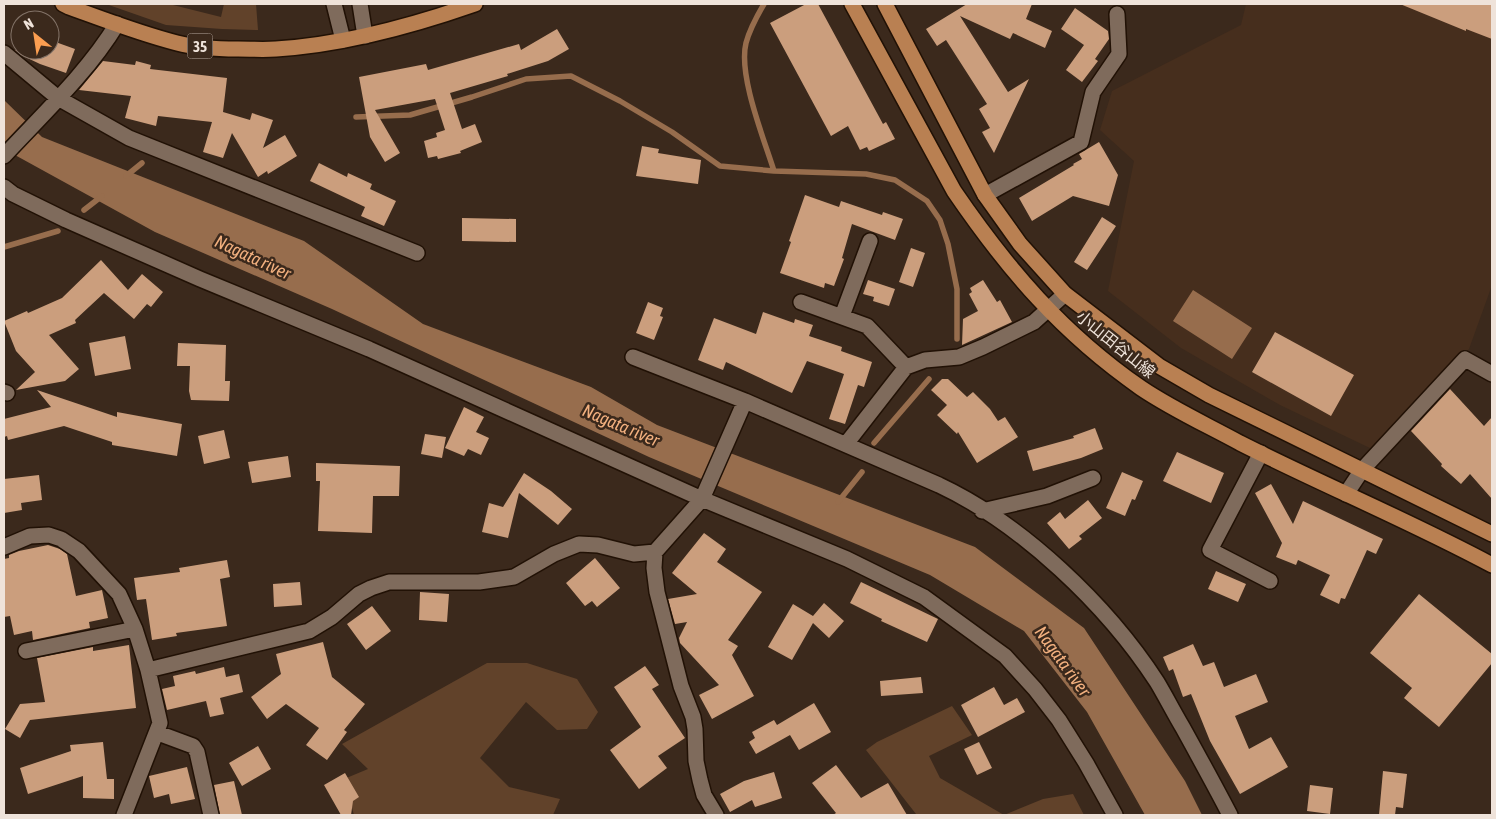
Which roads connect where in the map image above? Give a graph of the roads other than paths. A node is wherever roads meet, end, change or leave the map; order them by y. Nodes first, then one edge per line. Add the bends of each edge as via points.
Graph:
1 (63, 4) edge
2 (334, 4) edge
3 (360, 4) edge
4 (475, 4) edge
5 (852, 4) edge
6 (885, 4) edge
7 (1117, 14) dead end
8 (117, 24) junction
9 (365, 36) junction
10 (343, 40) junction
11 (4, 53) edge
12 (58, 98) junction
13 (4, 156) edge
14 (4, 187) edge
15 (985, 195) junction
16 (870, 241) dead end
17 (417, 253) dead end
18 (1065, 294) junction
19 (801, 302) dead end
20 (1048, 311) junction
21 (842, 316) junction
22 (633, 357) dead end
23 (906, 367) junction
24 (1492, 374) edge
25 (745, 401) junction
26 (846, 444) junction
27 (1261, 453) junction
28 (1362, 470) junction
29 (1093, 478) dead end
30 (1346, 494) junction
31 (702, 499) junction
32 (982, 510) junction
33 (1492, 534) edge
34 (4, 547) edge
35 (655, 552) junction
36 (1492, 565) edge
37 (1270, 580) dead end
38 (135, 629) junction
39 (26, 651) dead end
40 (148, 670) junction
41 (158, 733) junction
42 (124, 815) edge
43 (211, 815) edge
44 (716, 815) edge
45 (1115, 815) edge
46 (1230, 815) edge

1 - 8 main road, 35
2 - 10 street
3 - 9 street
4 - 9 main road, 35
5 - 20 main road, 小山田谷山線 via 954,191 987,239
6 - 15 main road, 小山田谷山線
7 - 15 street via 1119,54 1093,92 1081,142
8 - 10 main road, 35 via 179,43 222,49 274,50
8 - 12 street
9 - 10 main road, 35
11 - 12 street
12 - 13 street
12 - 17 street via 129,138
14 - 31 street via 66,220 369,349
15 - 18 main road, 小山田谷山線 via 1020,244
16 - 21 street
18 - 20 street
18 - 28 main road, 小山田谷山線 via 1160,366 1209,395
19 - 21 street
20 - 23 street via 1034,322 959,357 925,360
20 - 27 main road, 小山田谷山線 via 1142,388
21 - 23 street via 867,326
22 - 25 street
23 - 26 street
24 - 28 street via 1465,359
25 - 26 street
25 - 31 street
26 - 32 street via 964,497
27 - 30 main road, 小山田谷山線
27 - 37 street via 1210,550
28 - 30 street
28 - 33 main road, 小山田谷山線
29 - 32 street via 1047,496
30 - 36 main road, 小山田谷山線
31 - 35 street
31 - 45 street via 891,580 924,597 984,639 1005,656 1059,720
32 - 46 street via 1010,528 1080,587 1113,622 1158,683
34 - 38 street via 30,536 48,535 61,539 79,551 120,594
35 - 40 street via 634,554 579,544 514,577 479,582 389,582 360,594 309,631
35 - 44 street via 657,592 681,686 696,729 696,761 700,780 704,795
38 - 39 street
38 - 40 street
40 - 41 street via 160,724
41 - 42 street
41 - 43 street via 193,746 197,752

